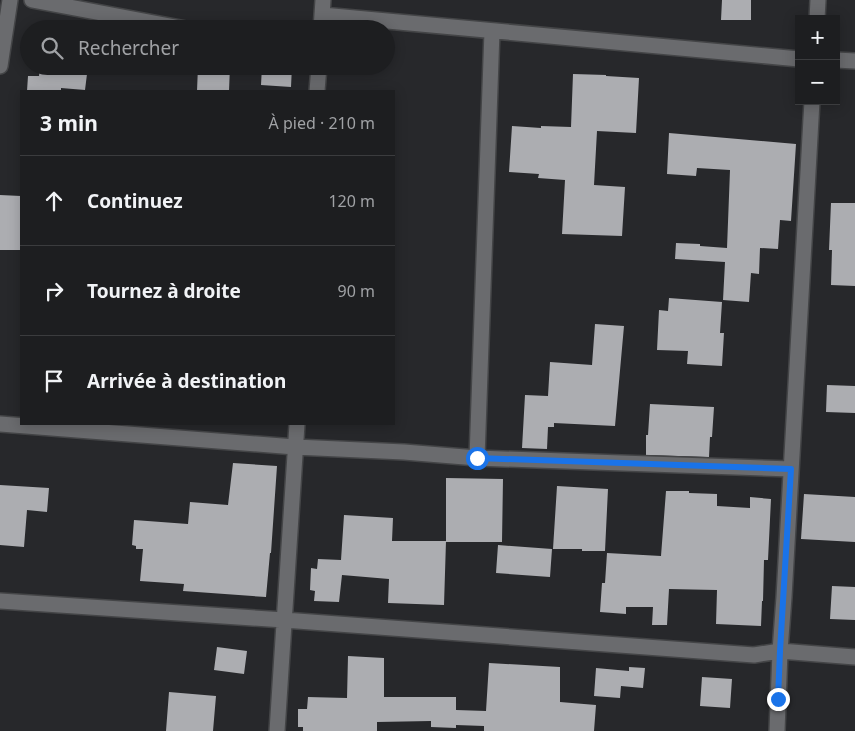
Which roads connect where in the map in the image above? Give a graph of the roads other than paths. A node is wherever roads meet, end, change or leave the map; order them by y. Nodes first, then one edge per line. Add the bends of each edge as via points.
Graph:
1 (10, 0) edge
2 (32, 0) edge
3 (323, 0) edge
4 (818, 0) edge
5 (816, 15) edge
6 (138, 20) edge
7 (322, 20) edge
8 (395, 26) edge
9 (492, 31) junction
10 (795, 59) edge
11 (840, 60) edge
12 (855, 60) edge
13 (0, 66) edge
14 (318, 75) edge
15 (317, 90) edge
16 (812, 105) edge
17 (0, 424) edge
18 (297, 425) edge
19 (295, 447) junction
20 (477, 458) junction
21 (791, 469) junction
22 (0, 601) edge
23 (284, 620) junction
24 (780, 651) junction
25 (855, 656) edge
26 (277, 731) edge
27 (777, 731) edge

1 - 13 street
2 - 6 street
3 - 7 street
4 - 5 street
8 - 9 street
9 - 10 street
9 - 20 street
11 - 12 street
14 - 15 street
16 - 21 street
17 - 19 street
18 - 19 street
19 - 20 street
19 - 23 street
20 - 21 street
21 - 24 street
22 - 23 street
23 - 24 street via 754,655
23 - 26 street
24 - 25 street
24 - 27 street

